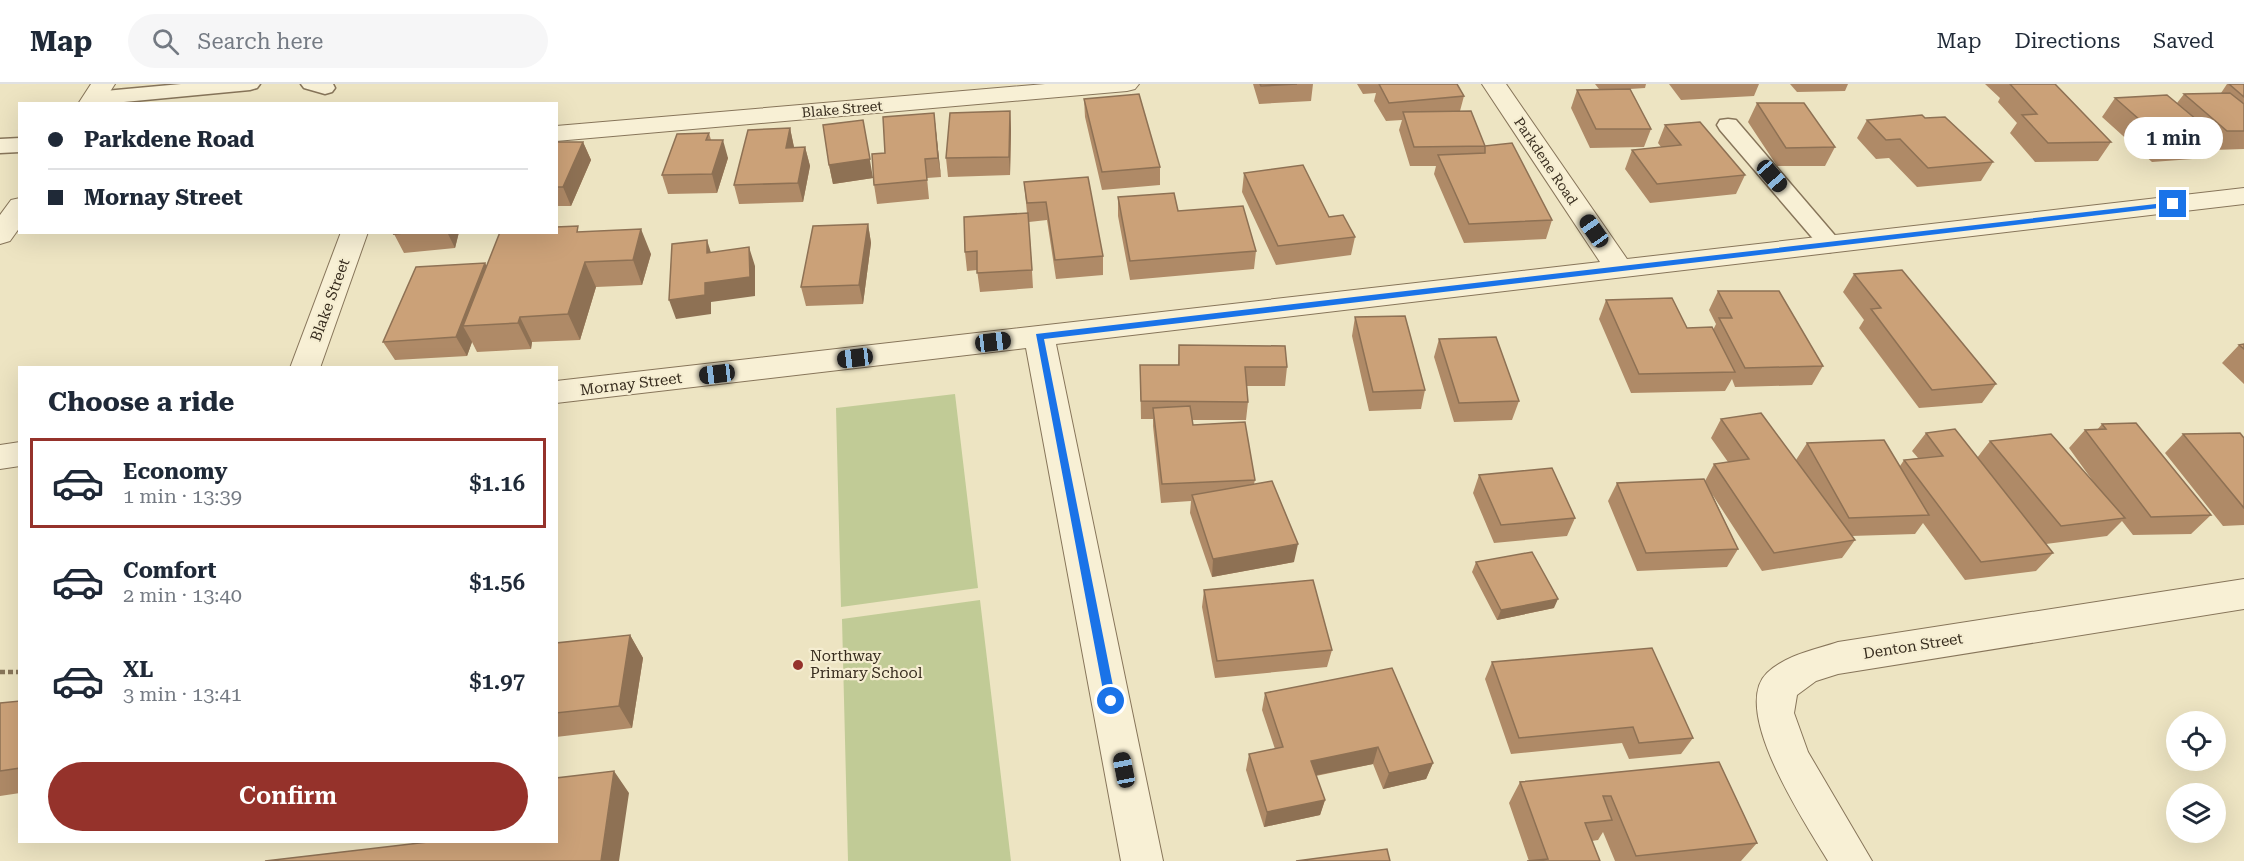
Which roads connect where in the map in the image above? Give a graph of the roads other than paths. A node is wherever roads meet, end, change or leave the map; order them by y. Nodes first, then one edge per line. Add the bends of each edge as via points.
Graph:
1 (250, 84) edge
2 (1127, 84) edge
3 (1494, 84) edge
4 (96, 95) edge
5 (1728, 125) dead end
6 (558, 134) edge
7 (18, 145) edge
8 (0, 146) edge
9 (2244, 196) edge
10 (18, 209) edge
11 (354, 234) edge
12 (0, 235) edge
13 (1830, 244) junction
14 (1619, 268) junction
15 (1040, 336) junction
16 (306, 366) edge
17 (558, 392) edge
18 (18, 454) edge
19 (0, 457) edge
20 (2244, 594) edge
21 (1142, 861) edge
22 (1851, 861) edge

1 - 4 lane
2 - 6 street, Blake Street
3 - 14 street, Parkdene Road
5 - 13 lane
7 - 8 lane
9 - 13 street, Mornay Street
10 - 12 street
11 - 16 street, Blake Street
13 - 14 street, Mornay Street
14 - 15 street, Mornay Street
15 - 17 street, Mornay Street
15 - 21 street
18 - 19 street
20 - 22 street, Denton Street via 1838,658 1804,669 1779,686 1775,713 1791,760

